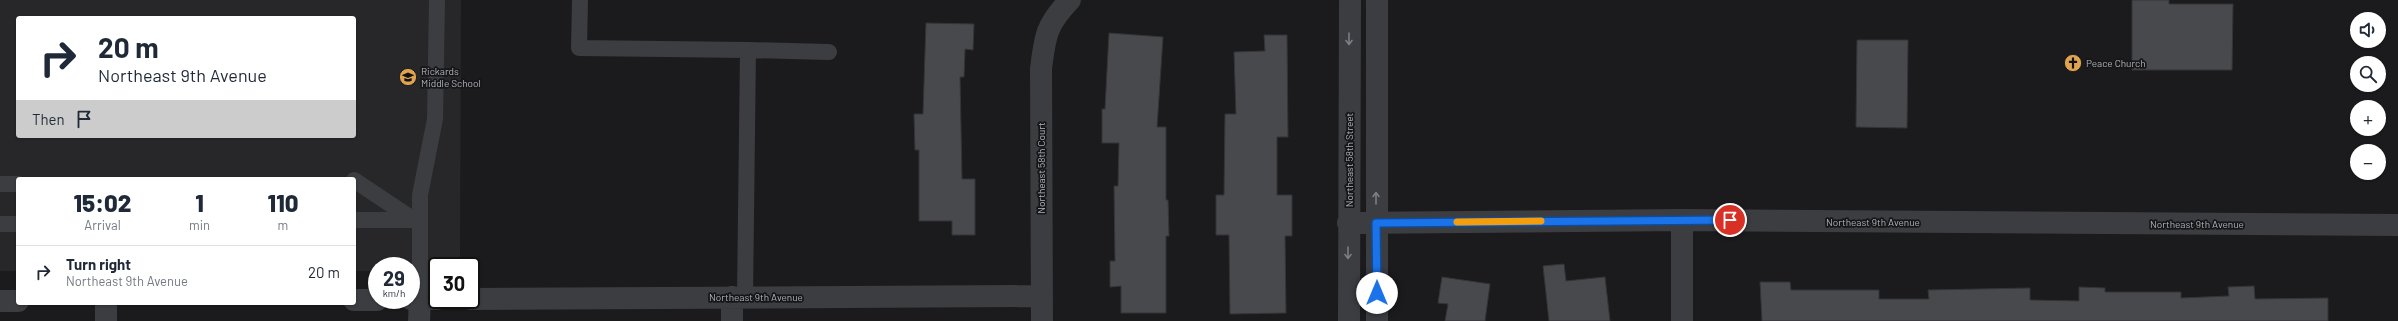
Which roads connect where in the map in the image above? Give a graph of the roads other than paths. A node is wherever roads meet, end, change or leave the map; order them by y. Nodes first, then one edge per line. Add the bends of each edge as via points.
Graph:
1 (437, 0) edge
2 (580, 0) edge
3 (1070, 0) edge
4 (1350, 0) edge
5 (1377, 0) edge
6 (748, 50) junction
7 (829, 52) dead end
8 (356, 181) edge
9 (0, 184) edge
10 (16, 184) edge
11 (356, 220) edge
12 (417, 220) junction
13 (1682, 220) junction
14 (1348, 223) junction
15 (1376, 223) junction
16 (0, 224) edge
17 (16, 224) edge
18 (2398, 225) edge
19 (1042, 296) junction
20 (739, 297) junction
21 (423, 299) edge
22 (480, 299) edge
23 (356, 300) edge
24 (368, 300) edge
25 (0, 301) edge
26 (16, 301) edge
27 (106, 305) edge
28 (106, 321) edge
29 (419, 321) edge
30 (732, 321) edge
31 (1042, 321) edge
32 (1349, 321) edge
33 (1377, 321) edge
34 (1682, 321) edge

1 - 12 lane via 435,119
2 - 6 lane via 580,48
3 - 19 street, Northeast 58th Court via 1054,16 1045,37 1041,69
4 -> 14 street, Northeast 58th Street
15 -> 5 street
6 - 7 lane
6 - 20 lane
8 - 12 lane
9 - 10 lane
11 - 12 lane
12 - 21 lane
13 - 15 street, Northeast 9th Avenue
13 - 18 street, Northeast 9th Avenue
13 - 34 street
14 - 15 street, Northeast 9th Avenue
14 -> 32 street, Northeast 58th Street
15 - 33 street
16 - 17 lane
19 - 20 street, Northeast 9th Avenue
19 - 31 street, Northeast 58th Court
20 - 22 street, Northeast 9th Avenue
20 - 30 street
21 - 29 street
23 - 24 street
25 - 26 street
27 - 28 street

